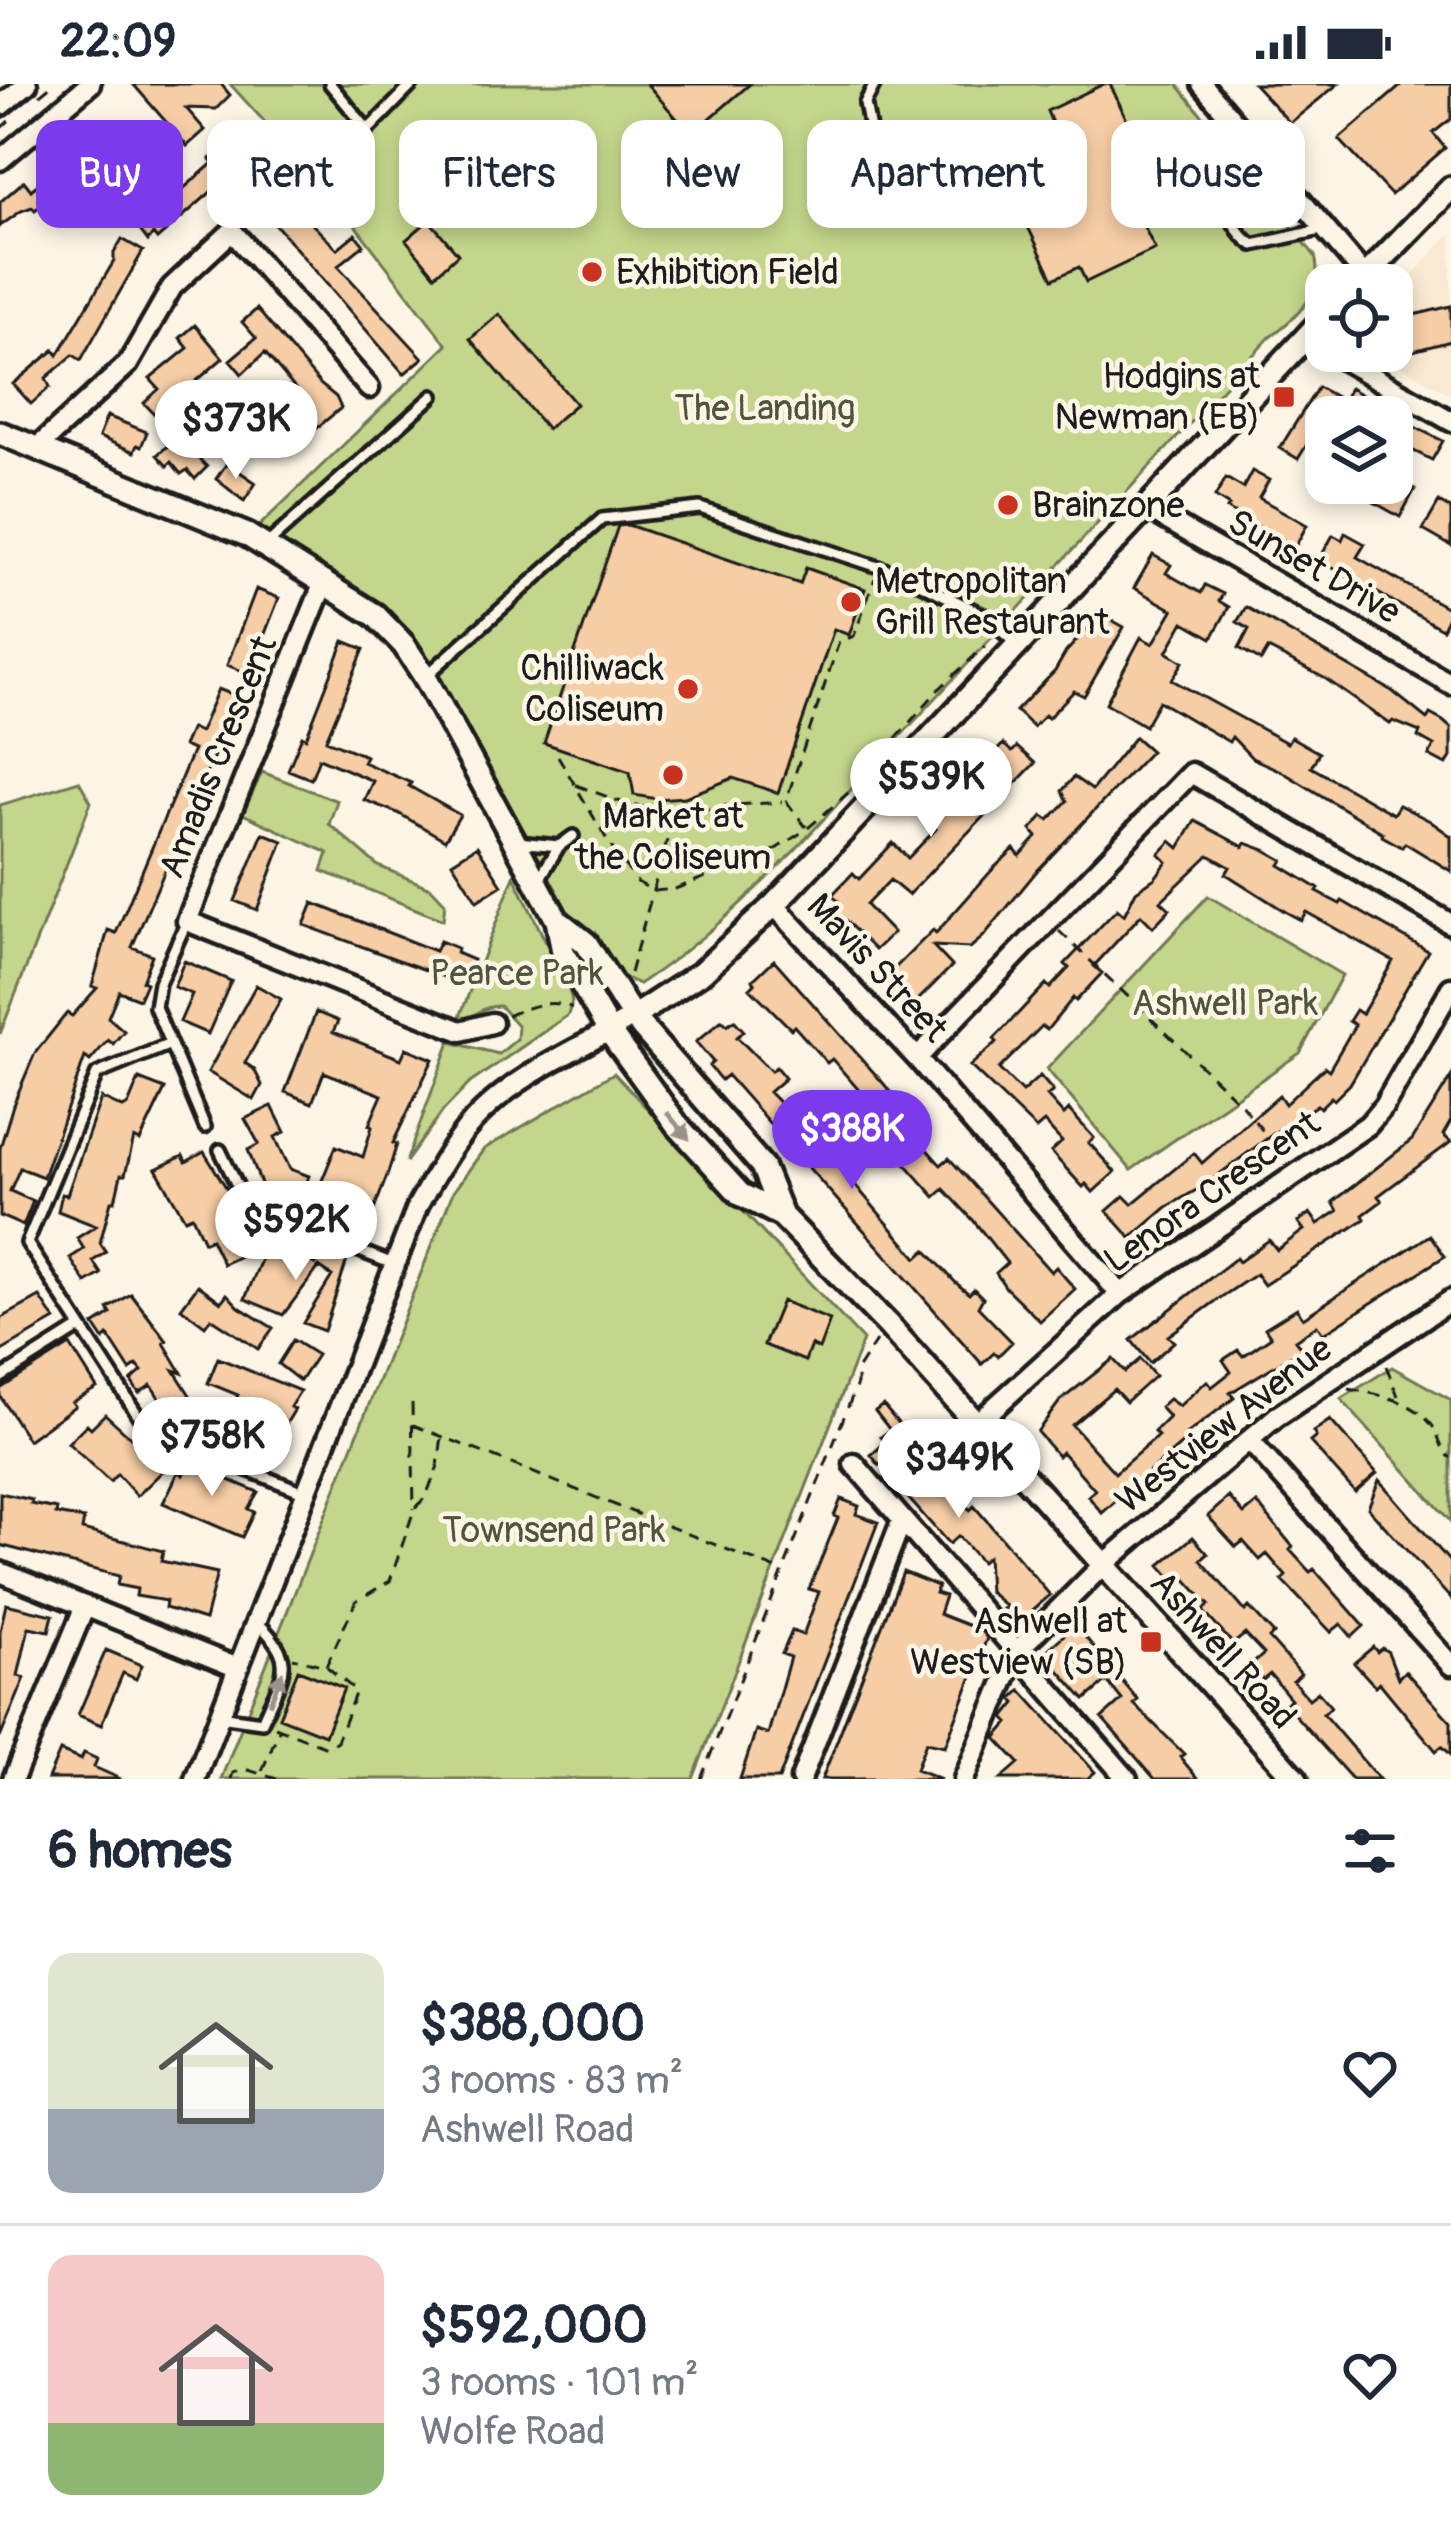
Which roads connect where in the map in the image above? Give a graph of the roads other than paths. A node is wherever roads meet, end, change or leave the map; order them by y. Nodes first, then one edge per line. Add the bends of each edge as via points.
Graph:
1 (27, 84) edge
2 (90, 84) edge
3 (412, 84) edge
4 (875, 84) edge
5 (1202, 84) edge
6 (336, 86) edge
7 (0, 106) edge
8 (868, 120) edge
9 (1233, 120) edge
10 (0, 160) edge
11 (1451, 188) edge
12 (1305, 205) edge
13 (1236, 228) edge
14 (1325, 229) junction
15 (1349, 264) edge
16 (1377, 264) edge
17 (1305, 338) edge
18 (1365, 372) edge
19 (369, 388) dead end
20 (434, 396) dead end
21 (1451, 421) edge
22 (0, 433) edge
23 (37, 448) junction
24 (1144, 507) junction
25 (266, 545) junction
26 (323, 582) junction
27 (1016, 644) junction
28 (425, 677) junction
29 (1451, 684) edge
30 (573, 836) dead end
31 (514, 842) junction
32 (559, 846) junction
33 (537, 883) junction
34 (774, 905) junction
35 (188, 920) junction
36 (556, 920) junction
37 (1451, 924) edge
38 (1451, 988) edge
39 (633, 1017) junction
40 (493, 1024) road end
41 (609, 1031) junction
42 (168, 1045) junction
43 (917, 1058) junction
44 (205, 1127) dead end
45 (220, 1150) dead end
46 (782, 1216) junction
47 (396, 1264) junction
48 (1120, 1294) junction
49 (1451, 1300) edge
50 (81, 1328) junction
51 (0, 1378) edge
52 (976, 1424) junction
53 (1249, 1440) junction
54 (854, 1465) dead end
55 (306, 1493) junction
56 (902, 1520) junction
57 (1102, 1566) junction
58 (0, 1572) edge
59 (85, 1606) junction
60 (256, 1622) junction
61 (1017, 1651) junction
62 (1451, 1665) edge
63 (238, 1668) junction
64 (219, 1716) junction
65 (13, 1779) edge
66 (195, 1779) edge
67 (801, 1779) edge
68 (964, 1779) edge
69 (1126, 1779) edge
70 (1296, 1779) edge

1 - 7 street
2 - 10 street
3 - 6 lane via 368,130
4 - 8 lane via 865,103
5 - 9 street
11 - 16 street
12 - 14 street
13 - 14 lane via 1253,244
14 - 15 street
17 - 24 street
18 - 21 street
19 - 23 street via 232,231 172,287 128,364
20 - 25 lane
22 - 23 street, Ashwell Road
23 - 25 street, Ashwell Road
24 - 27 street
24 - 29 street, Sunset Drive
25 - 26 street, Ashwell Road
26 - 28 street, Ashwell Road via 390,628
26 - 35 street, Amadis Crescent
27 - 28 lane via 984,615 879,567 700,508 602,519
27 - 34 street
28 - 31 street, Ashwell Road
30 - 32 lane
31 - 32 lane
31 - 33 street, Ashwell Road
32 - 33 lane
33 - 36 street, Ashwell Road
34 - 39 street via 702,972
34 - 43 street, Mavis Street
35 - 40 street, Amadis Crescent via 461,1031
35 - 42 lane via 155,1006
36 - 39 street, Ashwell Road via 586,943
36 - 41 street, Ashwell Road via 563,952
37 - 43 street via 1191,772
38 - 48 street, Lenora Crescent via 1368,1125
39 - 41 street
39 - 46 street, Ashwell Road via 762,1166
41 -> 46 street, Ashwell Road via 676,1125 740,1194
41 - 47 street via 484,1109 429,1185
42 - 44 lane
42 - 50 lane via 98,1074 27,1243
43 - 48 street, Mavis Street
45 - 47 lane via 248,1208
46 - 52 street, Ashwell Road
47 - 55 street
48 - 52 street, Lenora Crescent
49 - 53 street, Westview Avenue
50 - 51 lane
50 - 55 lane via 148,1431
52 - 57 street, Ashwell Road
53 - 57 street, Westview Avenue
53 - 62 street
54 - 56 street
55 - 60 street
56 - 61 street
56 - 67 street
57 - 61 street, Ashwell Road
57 - 70 street, Ashwell Road
58 - 59 street
59 - 63 street
59 - 65 street
60 - 63 street
64 -> 60 lane via 262,1722 286,1664
61 - 68 street, Ashwell Road
61 - 69 street
63 - 64 street
64 - 66 street

